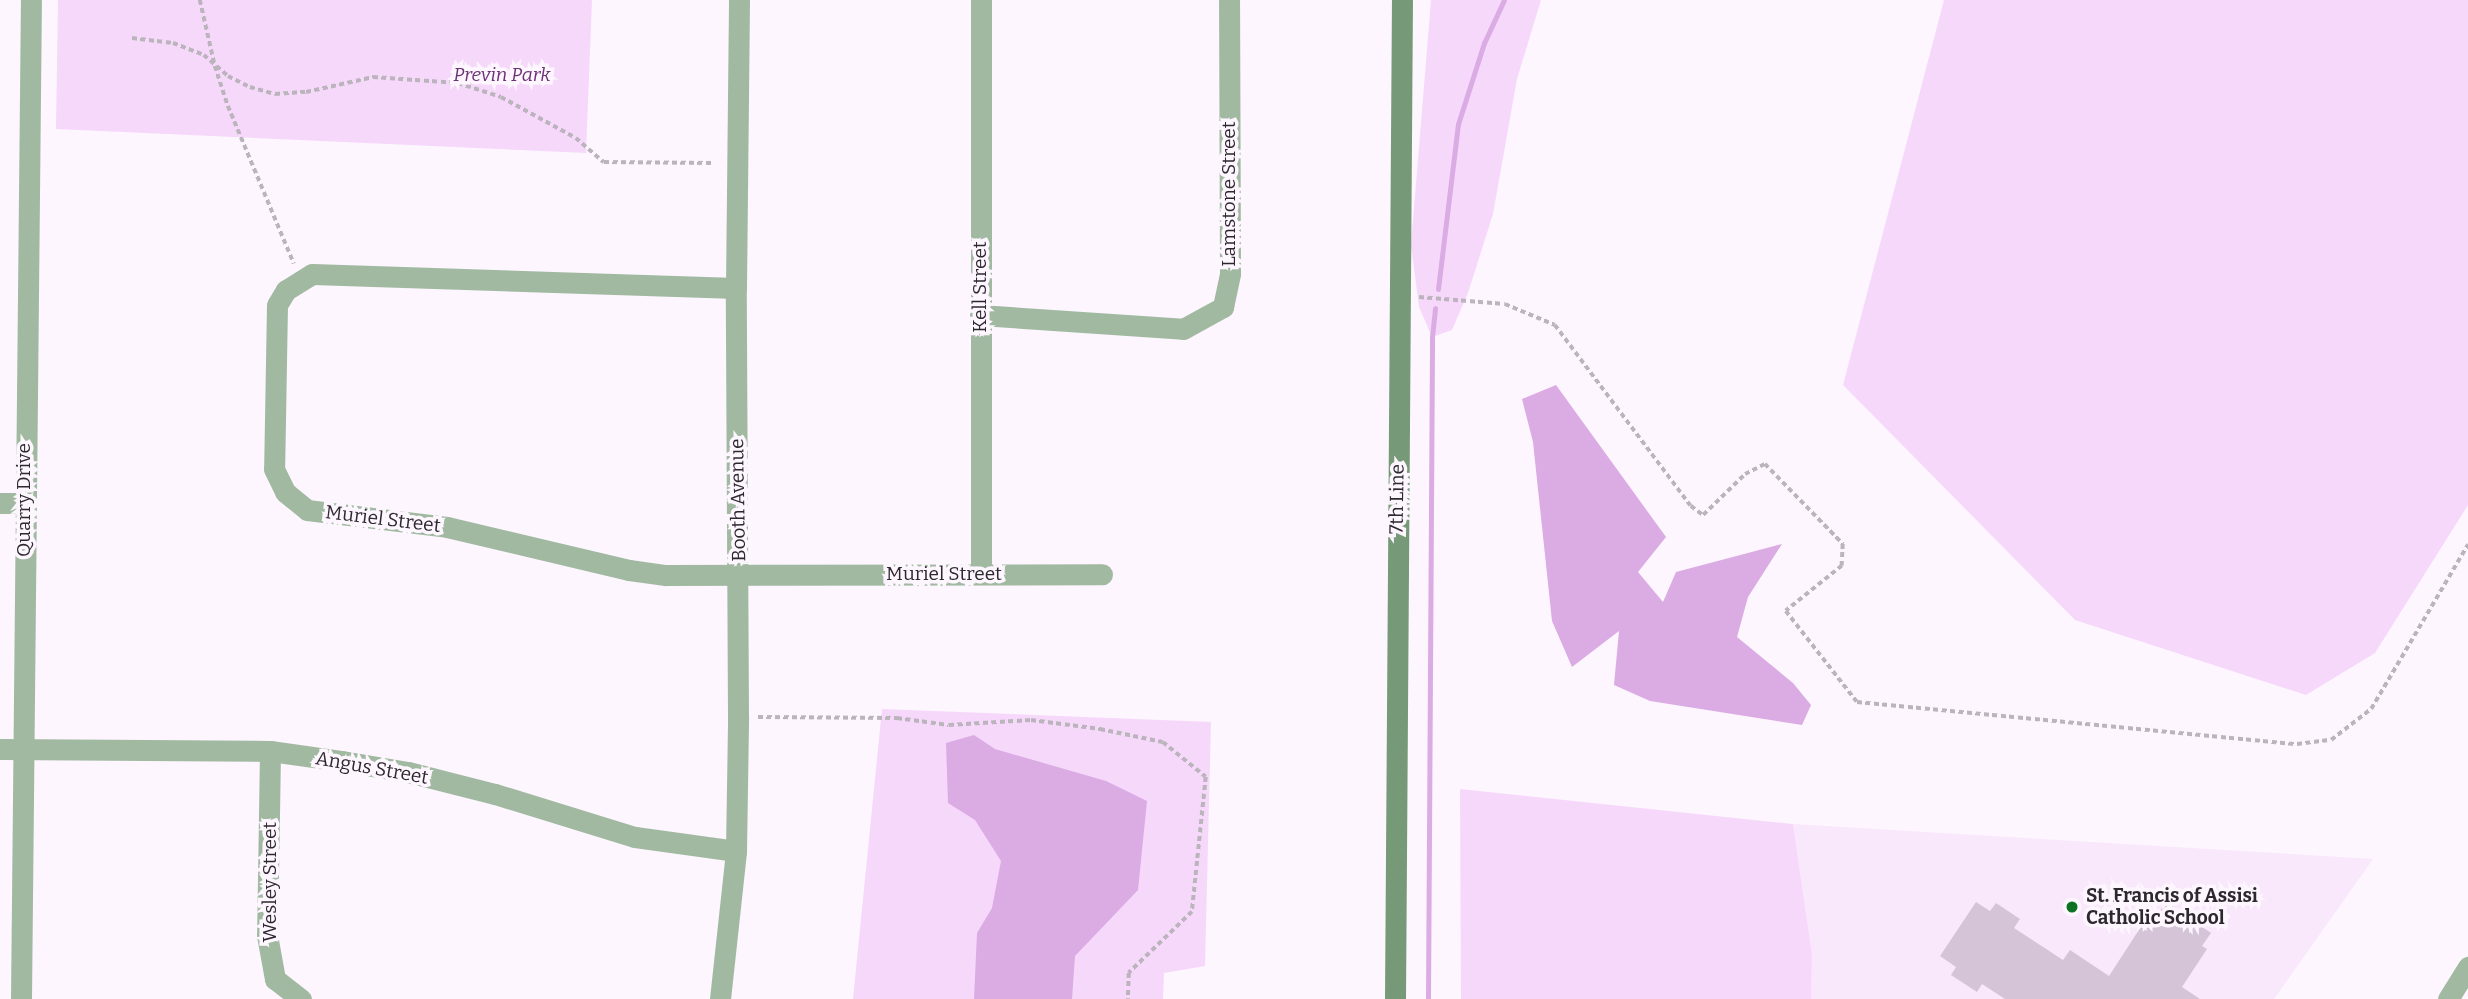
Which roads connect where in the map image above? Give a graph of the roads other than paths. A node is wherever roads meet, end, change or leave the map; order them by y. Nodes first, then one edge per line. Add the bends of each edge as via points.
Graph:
1 (31, 0) edge
2 (739, 0) edge
3 (981, 0) edge
4 (1229, 0) edge
5 (1402, 0) edge
6 (736, 288) junction
7 (980, 315) junction
8 (0, 503) edge
9 (24, 503) junction
10 (981, 574) junction
11 (1102, 575) dead end
12 (739, 576) junction
13 (0, 749) edge
14 (22, 750) junction
15 (270, 751) junction
16 (736, 851) junction
17 (21, 999) edge
18 (302, 999) edge
19 (720, 999) edge
20 (1395, 999) edge

1 - 9 street, Quarry Drive
2 - 6 street, Booth Avenue
3 - 7 street, Kell Street
4 - 7 street, Lamstone Street via 1230,273 1223,307 1183,329
5 - 20 street, 7th Line
6 - 12 street, Booth Avenue
6 - 12 street, Muriel Street via 312,274 286,290 277,305 275,469 285,492 307,510 447,527 629,570
7 - 10 street, Kell Street
8 - 9 street
9 - 14 street, Quarry Drive
10 - 11 street, Muriel Street
10 - 12 street, Muriel Street
12 - 16 street, Booth Avenue
13 - 14 street, Angus Street
14 - 15 street, Angus Street
14 - 17 street, Quarry Drive
15 - 16 street, Angus Street via 408,772 495,793 635,837
15 - 18 street, Wesley Street via 267,935 275,979
16 - 19 street, Booth Avenue

